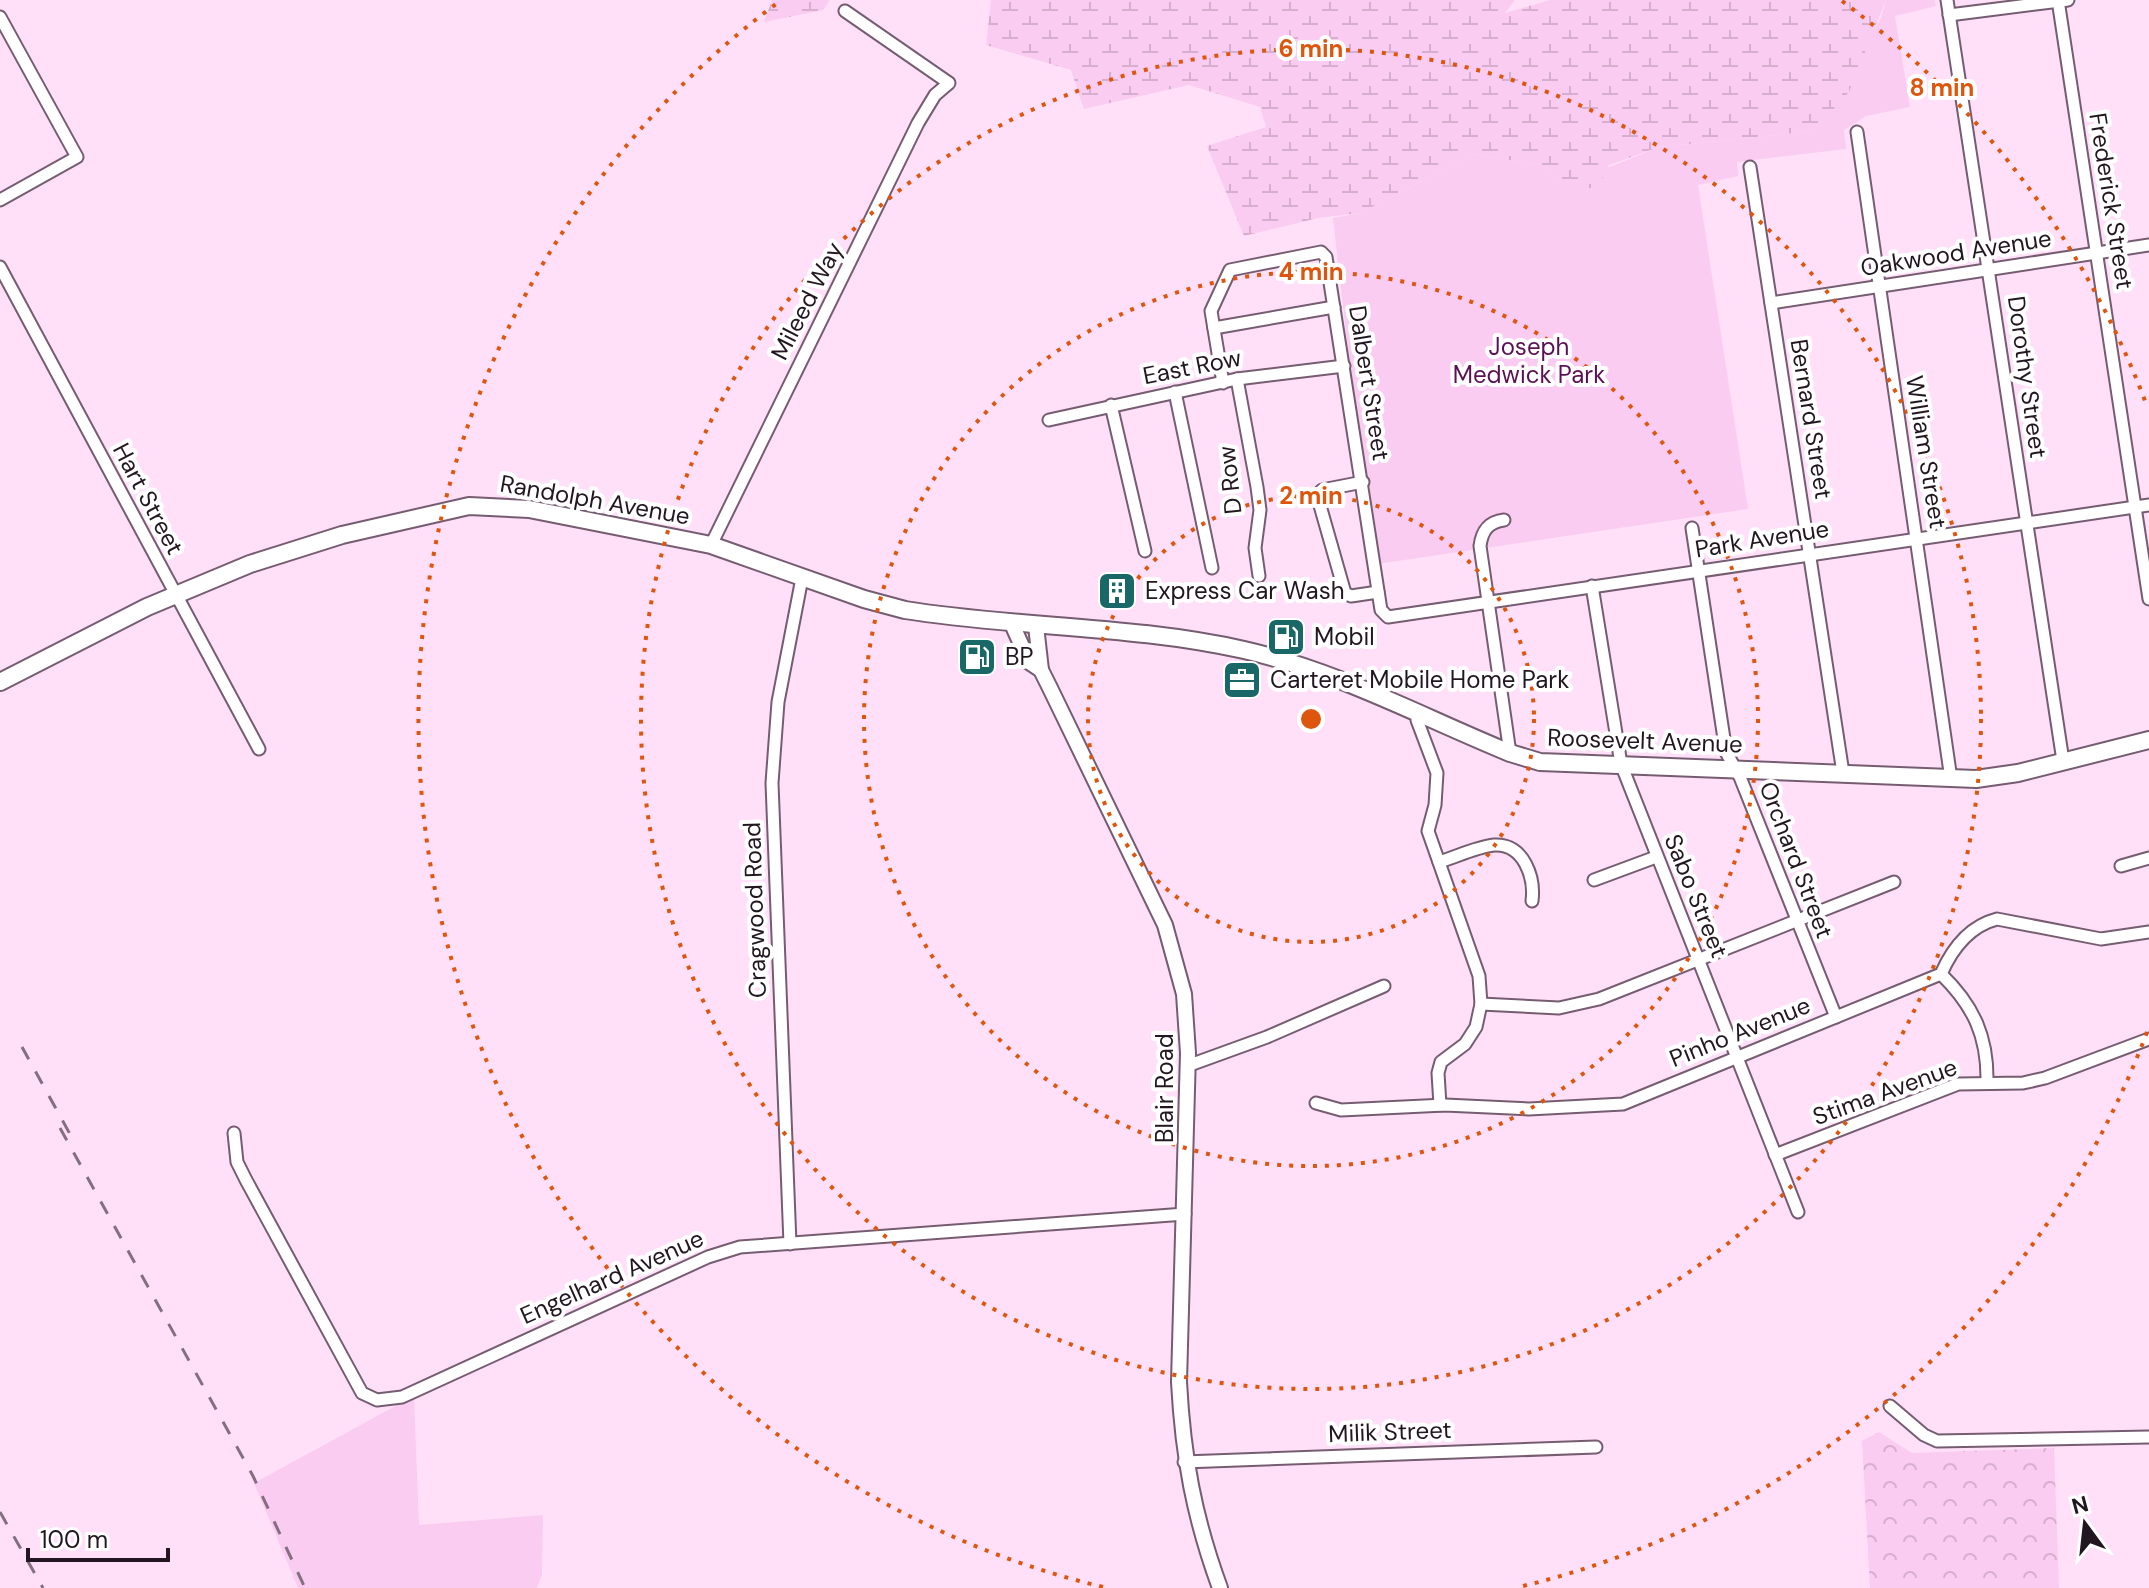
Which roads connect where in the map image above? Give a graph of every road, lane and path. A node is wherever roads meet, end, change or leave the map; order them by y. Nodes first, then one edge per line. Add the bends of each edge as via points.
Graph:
1 (1947, 0) edge
2 (2061, 0) edge
3 (845, 11) dead end
4 (1949, 15) junction
5 (0, 17) edge
6 (1857, 132) dead end
7 (1750, 167) dead end
8 (0, 200) edge
9 (2149, 245) edge
10 (2097, 253) junction
11 (0, 267) edge
12 (1989, 270) junction
13 (1879, 287) junction
14 (1771, 303) junction
15 (1334, 307) junction
16 (1214, 328) junction
17 (1344, 366) junction
18 (1237, 379) junction
19 (1223, 383) junction
20 (1175, 392) junction
21 (1111, 405) junction
22 (1049, 420) dead end
23 (1363, 482) junction
24 (2149, 505) edge
25 (2135, 507) junction
26 (1504, 520) dead end
27 (2026, 524) junction
28 (1692, 528) dead end
29 (1918, 537) junction
30 (711, 545) junction
31 (1145, 551) dead end
32 (1810, 553) junction
33 (1212, 568) dead end
34 (1699, 571) junction
35 (1259, 576) dead end
36 (802, 578) junction
37 (1592, 586) junction
38 (1378, 592) junction
39 (174, 595) junction
40 (2149, 599) edge
41 (1488, 603) junction
42 (1383, 614) joint
43 (1012, 624) junction
44 (1036, 626) junction
45 (1041, 670) junction
46 (0, 682) edge
47 (1419, 713) junction
48 (2149, 740) edge
49 (259, 749) dead end
50 (1510, 753) junction
51 (2063, 761) junction
52 (1621, 764) junction
53 (1734, 768) junction
54 (1843, 773) junction
55 (1951, 779) junction
56 (1656, 857) junction
57 (2149, 858) edge
58 (1439, 862) junction
59 (2121, 866) dead end
60 (1594, 880) dead end
61 (1894, 882) dead end
62 (1532, 901) dead end
63 (1794, 922) junction
64 (2149, 932) edge
65 (1699, 960) junction
66 (1941, 974) junction
67 (1384, 986) dead end
68 (1481, 1004) junction
69 (1836, 1017) junction
70 (2149, 1039) edge
71 (1736, 1058) junction
72 (1187, 1066) junction
73 (1987, 1083) junction
74 (1316, 1103) dead end
75 (1440, 1105) junction
76 (234, 1133) dead end
77 (1775, 1155) junction
78 (1798, 1212) dead end
79 (1185, 1214) junction
80 (790, 1244) junction
81 (1890, 1406) dead end
82 (2149, 1437) edge
83 (1596, 1447) dead end
84 (1184, 1462) junction
85 (1220, 1588) edge

1 - 4 street, Dorothy Street
2 - 4 street
2 - 10 street, Frederick Street
3 - 30 street, Mileed Way via 949,83 918,123
4 - 12 street, Dorothy Street
5 - 8 street via 77,157
6 - 13 street, William Street
7 - 14 street, Bernard Street
9 - 10 street, Oakwood Avenue
10 - 12 street, Oakwood Avenue
10 - 25 street, Frederick Street
11 - 39 street, Hart Street
12 - 13 street, Oakwood Avenue
12 - 27 street, Dorothy Street
13 - 14 street, Oakwood Avenue
13 - 29 street, William Street
14 - 32 street, Bernard Street
15 - 16 street
15 - 16 street, Dalbert Street via 1321,252 1230,270 1211,311
15 - 17 street, Dalbert Street
16 - 19 street
17 - 18 street, East Row
17 - 23 street, Dalbert Street
18 - 19 street, East Row
18 - 35 street, D Row via 1260,510 1255,548
19 - 20 street, East Row
20 - 21 street, East Row
20 - 33 street
21 - 22 street, East Row
21 - 31 street
23 - 38 street, Dalbert Street
23 - 38 street via 1317,495 1345,593
24 - 25 street, Park Avenue
25 - 27 street, Park Avenue
25 - 40 street, Frederick Street
26 - 41 street via 1493,522 1481,536
27 - 29 street, Park Avenue
27 - 51 street, Dorothy Street
28 - 34 street, Orchard Street
29 - 32 street, Park Avenue
29 - 55 street, William Street
30 - 36 main road, Randolph Avenue
30 - 39 main road, Randolph Avenue via 529,509 469,506 298,548
32 - 34 street, Park Avenue
32 - 54 street, Bernard Street
34 - 37 street, Park Avenue
34 - 53 street, Orchard Street via 1726,752
36 - 43 main road, Randolph Avenue via 905,610
36 - 80 street, Cragwood Road via 778,702 772,783
37 - 41 street, Park Avenue
37 - 52 street, Sabo Street
38 - 42 street, Dalbert Street
39 - 46 main road, Randolph Avenue
39 - 49 street, Hart Street
41 - 42 street, Park Avenue
41 - 50 street
43 - 44 main road, Roosevelt Avenue
43 - 45 street, Blair Road via 1029,662
44 - 45 street
44 - 47 main road, Roosevelt Avenue via 1246,650 1302,666
45 - 72 street, Blair Road via 1165,925 1184,994
47 - 50 main road, Roosevelt Avenue
47 - 58 street via 1437,773 1428,831
48 - 51 main road, Roosevelt Avenue
50 - 52 main road, Roosevelt Avenue via 1540,762
51 - 55 main road, Roosevelt Avenue via 1996,777
52 - 53 main road, Roosevelt Avenue
52 - 56 street, Sabo Street
53 - 54 main road, Roosevelt Avenue
53 - 63 street, Orchard Street
54 - 55 main road, Roosevelt Avenue
56 - 60 street
56 - 65 street, Sabo Street
57 - 59 street
58 - 62 street via 1489,846 1509,848 1528,867
58 - 68 street via 1476,963
61 - 63 street
63 - 65 street
63 - 69 street, Orchard Street
64 - 66 street via 2101,939 1997,919 1973,929
65 - 68 street via 1599,999 1559,1008
65 - 71 street, Sabo Street
66 - 69 street, Pinho Avenue
66 - 73 street via 1977,1016
67 - 72 street
68 - 75 street via 1471,1036 1441,1062
69 - 71 street, Pinho Avenue
70 - 73 street, Stima Avenue via 2045,1078
71 - 75 street, Pinho Avenue via 1613,1106
71 - 77 street, Sabo Street
72 - 79 street, Blair Road
73 - 77 street, Stima Avenue via 1958,1084
74 - 75 street, Pinho Avenue via 1341,1110
76 - 80 street, Engelhard Avenue via 237,1162 259,1207 362,1393 377,1400 402,1397 708,1257 740,1247
77 - 78 street, Sabo Street
79 - 80 street, Engelhard Avenue
79 - 84 street, Blair Road via 1179,1382
81 - 82 street via 1937,1441
83 - 84 street, Milik Street
84 - 85 street, Blair Road

